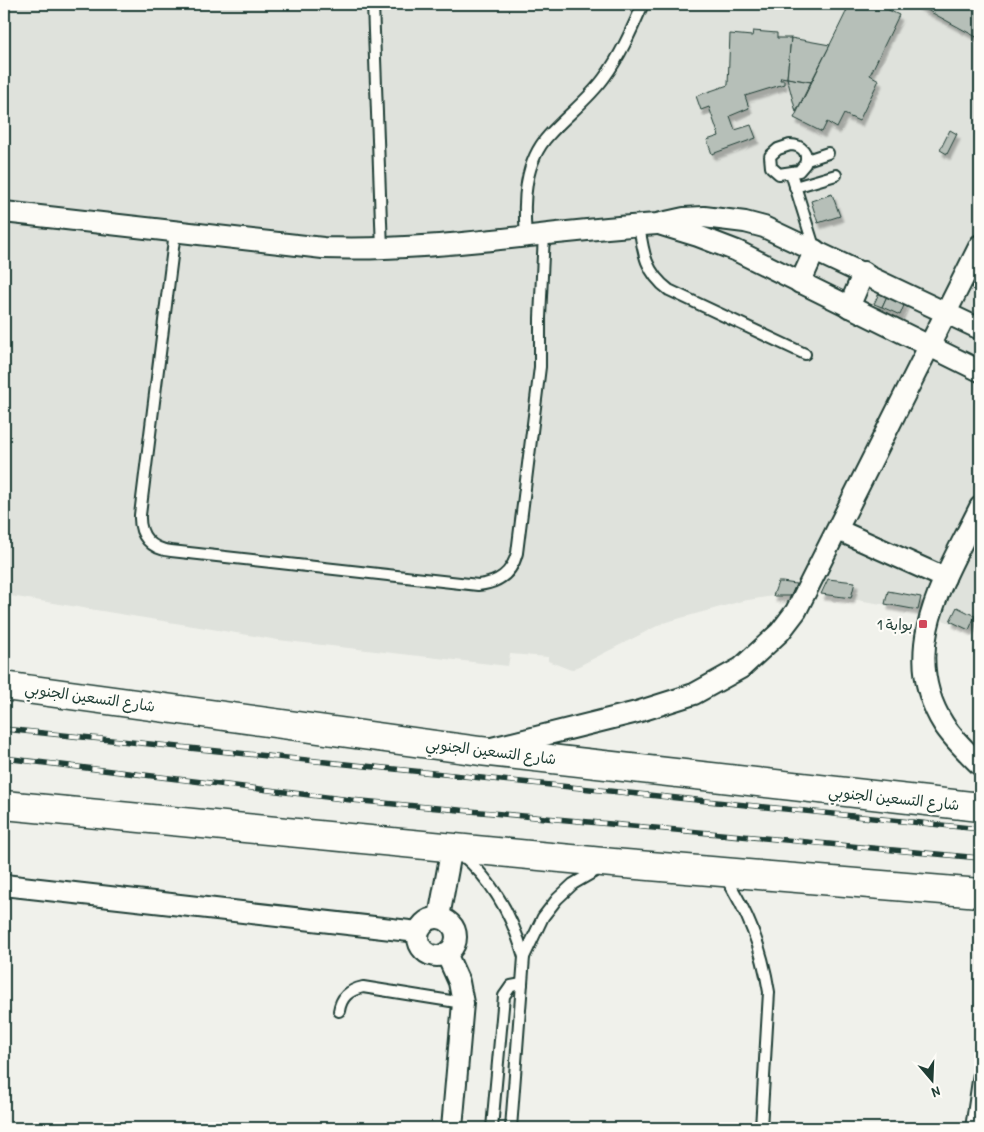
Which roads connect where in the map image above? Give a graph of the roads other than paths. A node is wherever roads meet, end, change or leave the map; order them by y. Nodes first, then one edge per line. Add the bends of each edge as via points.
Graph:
1 (373, 4) edge
2 (643, 4) edge
3 (828, 153) dead end
4 (806, 160) junction
5 (792, 173) junction
6 (836, 175) dead end
7 (796, 187) junction
8 (4, 212) edge
9 (648, 225) junction
10 (175, 232) junction
11 (535, 235) junction
12 (980, 245) edge
13 (382, 249) junction
14 (815, 250) junction
15 (864, 272) junction
16 (800, 283) junction
17 (849, 307) junction
18 (945, 312) junction
19 (980, 329) edge
20 (929, 346) junction
21 (805, 354) dead end
22 (980, 371) edge
23 (980, 507) edge
24 (838, 530) junction
25 (945, 578) junction
26 (9, 683) edge
27 (480, 751) junction
28 (980, 765) edge
29 (4, 805) edge
30 (980, 807) edge
31 (452, 847) junction
32 (613, 863) junction
33 (722, 872) junction
34 (4, 885) edge
35 (980, 893) edge
36 (439, 917) junction
37 (418, 932) junction
38 (446, 953) junction
39 (524, 957) junction
40 (522, 984) junction
41 (463, 1003) junction
42 (339, 1010) dead end
43 (980, 1068) edge
44 (452, 1128) edge
45 (492, 1128) edge
46 (511, 1128) edge
47 (761, 1128) edge
48 (971, 1128) edge

1 - 13 lane
2 - 11 lane via 627,41 604,78 539,149 524,199
3 - 4 lane
4 - 5 lane via 803,168
4 - 5 lane via 804,150 795,145 774,152 770,162 774,171
5 - 7 lane
6 - 7 lane
7 - 14 lane
8 - 10 street
9 - 11 street
9 - 14 street via 684,218 724,218 764,227
9 - 16 street via 718,243
9 - 21 lane via 646,264 660,283
10 - 11 lane via 140,515 147,541 171,551 478,585 504,577 517,553 540,368
10 - 13 street via 324,248
11 - 13 street
12 - 18 street
14 - 15 street
14 - 16 street
15 - 17 street
15 - 18 street
16 - 17 street
17 - 20 street
18 - 19 street
18 - 20 street
20 - 22 street
20 - 24 street
23 - 25 street
24 - 25 street
24 - 27 street via 796,611 780,632 741,668 717,683 668,703
25 - 28 street via 924,637 927,684 945,726
26 - 27 main road, شارع التسعين الجنوبي
27 - 30 main road, شارع التسعين الجنوبي
29 - 31 main road
31 - 32 main road
31 - 36 street
31 - 39 lane via 493,888 512,921
32 - 33 main road
32 - 39 lane via 592,872 557,899 535,930
33 - 35 main road
33 - 47 lane via 753,927 768,985
34 - 37 street
36 - 37 street via 426,920
36 - 38 street via 451,924 456,936 452,949
37 - 38 street via 417,939 425,952 439,956
38 - 41 street via 459,982
39 - 40 lane
40 - 45 lane via 511,986 504,996
40 - 46 lane
41 - 42 lane via 363,987 344,998
41 - 44 street
43 - 48 lane

